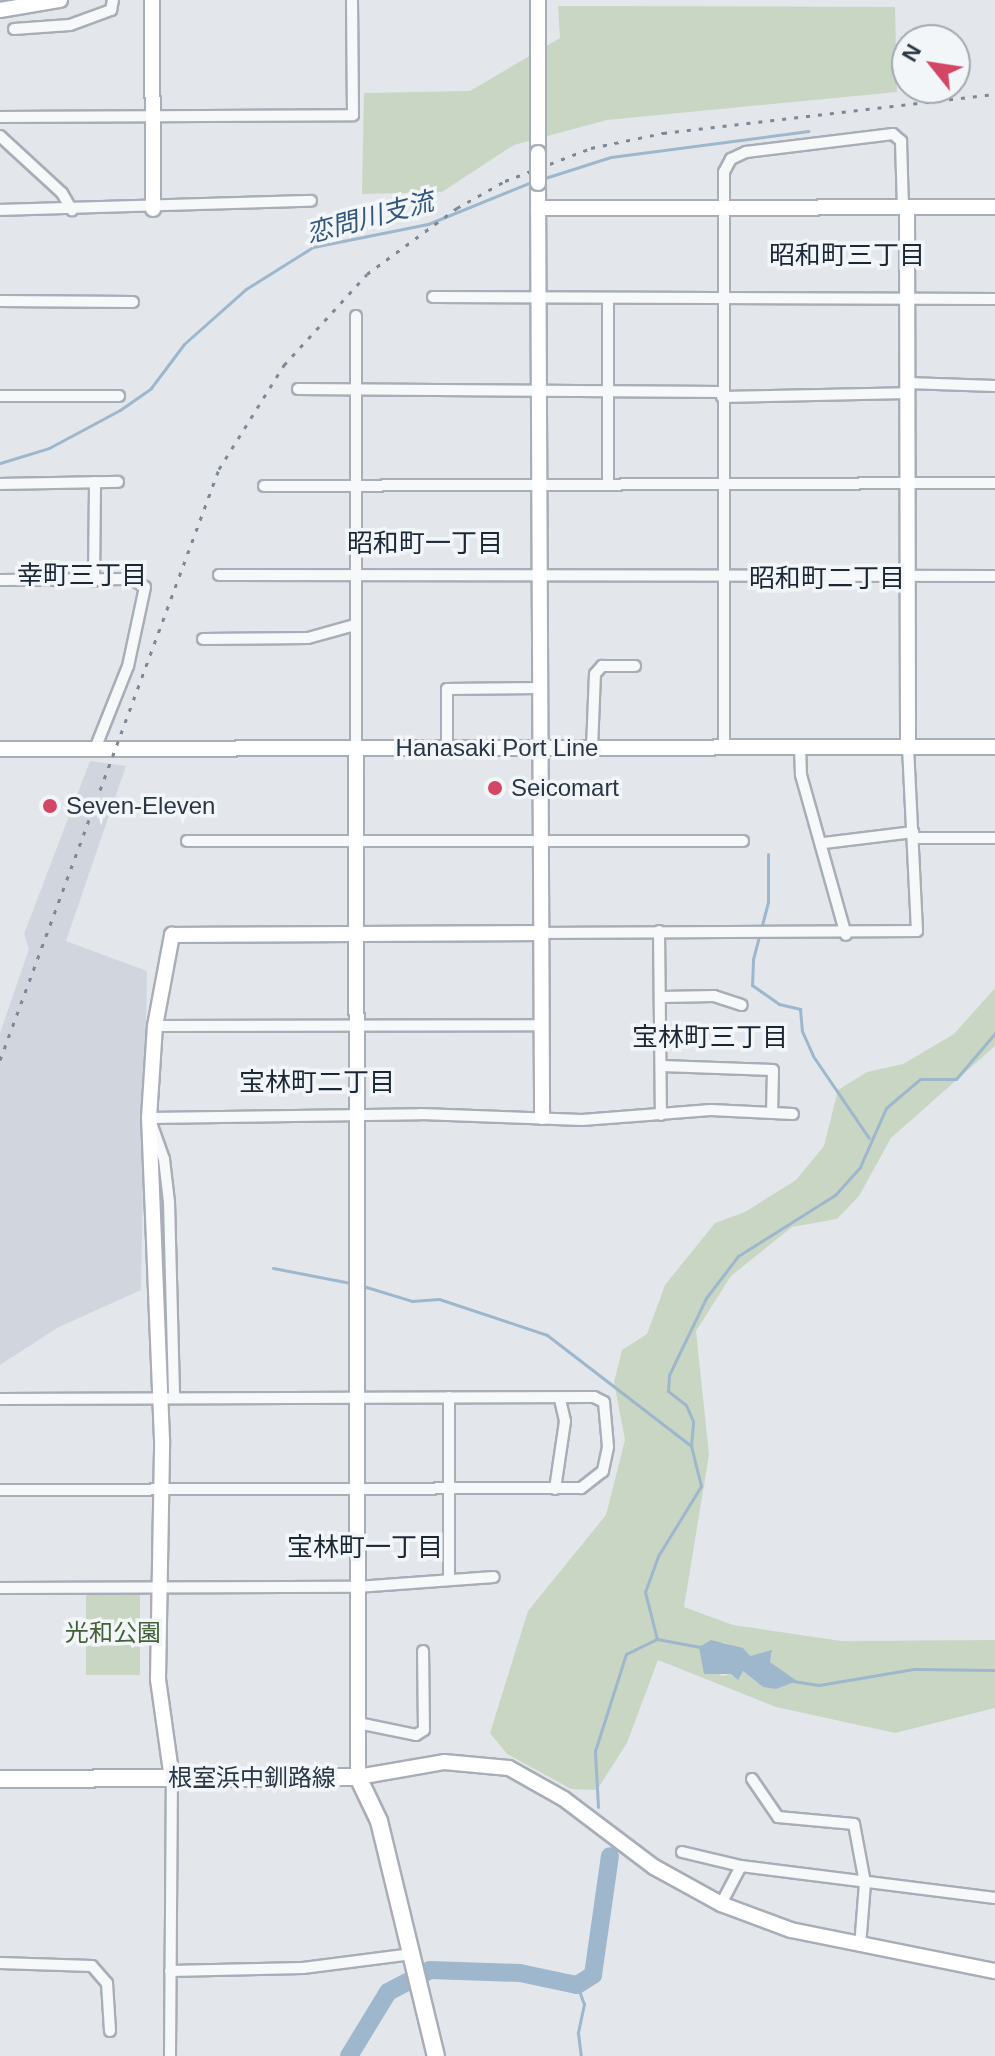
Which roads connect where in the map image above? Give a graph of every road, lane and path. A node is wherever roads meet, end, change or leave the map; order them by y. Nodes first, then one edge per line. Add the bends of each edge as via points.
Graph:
1 (60, 0) edge
2 (113, 0) edge
3 (152, 0) edge
4 (352, 0) edge
5 (538, 0) edge
6 (0, 10) edge
7 (14, 29) dead end
8 (153, 116) junction
9 (0, 117) edge
10 (0, 136) edge
11 (311, 201) dead end
12 (905, 207) junction
13 (995, 207) edge
14 (538, 208) junction
15 (722, 208) junction
16 (153, 209) junction
17 (0, 210) edge
18 (72, 210) junction
19 (433, 297) dead end
20 (538, 299) junction
21 (995, 299) edge
22 (608, 300) junction
23 (721, 300) junction
24 (907, 300) junction
25 (0, 301) edge
26 (133, 302) dead end
27 (356, 316) dead end
28 (995, 386) edge
29 (907, 388) junction
30 (298, 389) dead end
31 (355, 393) junction
32 (538, 393) junction
33 (608, 393) junction
34 (722, 395) junction
35 (0, 396) edge
36 (119, 396) dead end
37 (95, 482) junction
38 (118, 482) dead end
39 (995, 483) edge
40 (0, 484) edge
41 (539, 484) junction
42 (722, 484) junction
43 (907, 484) junction
44 (608, 485) junction
45 (264, 486) dead end
46 (354, 486) junction
47 (219, 575) dead end
48 (909, 576) junction
49 (995, 576) edge
50 (354, 577) junction
51 (539, 577) junction
52 (725, 578) junction
53 (0, 580) edge
54 (94, 581) junction
55 (355, 625) junction
56 (203, 639) dead end
57 (635, 666) dead end
58 (539, 688) junction
59 (724, 747) junction
60 (800, 747) junction
61 (908, 747) junction
62 (995, 747) edge
63 (356, 748) junction
64 (447, 748) junction
65 (539, 748) junction
66 (592, 748) junction
67 (0, 749) edge
68 (95, 749) junction
69 (913, 835) junction
70 (995, 838) edge
71 (540, 839) junction
72 (187, 841) dead end
73 (356, 841) junction
74 (743, 841) dead end
75 (824, 843) junction
76 (355, 931) junction
77 (659, 931) junction
78 (540, 933) junction
79 (846, 935) junction
80 (663, 997) junction
81 (742, 1005) dead end
82 (355, 1024) junction
83 (540, 1025) junction
84 (155, 1026) junction
85 (662, 1066) junction
86 (772, 1113) junction
87 (793, 1114) dead end
88 (661, 1115) junction
89 (359, 1117) junction
90 (542, 1117) junction
91 (149, 1118) junction
92 (166, 1396) junction
93 (357, 1396) junction
94 (449, 1397) junction
95 (0, 1399) edge
96 (560, 1399) junction
97 (555, 1489) junction
98 (0, 1490) edge
99 (357, 1491) junction
100 (161, 1492) junction
101 (448, 1492) junction
102 (494, 1577) dead end
103 (449, 1580) junction
104 (357, 1587) junction
105 (0, 1588) edge
106 (159, 1588) junction
107 (423, 1651) dead end
108 (358, 1723) junction
109 (358, 1777) junction
110 (0, 1779) edge
111 (172, 1779) junction
112 (752, 1779) dead end
113 (682, 1852) dead end
114 (741, 1866) junction
115 (865, 1883) junction
116 (995, 1898) edge
117 (721, 1904) junction
118 (860, 1946) junction
119 (0, 1963) edge
120 (415, 1967) junction
121 (170, 1971) junction
122 (995, 1971) edge
123 (110, 2031) dead end
124 (170, 2056) edge
125 (436, 2056) edge

1 - 6 street
2 - 7 street via 111,10 70,25
3 - 8 street
4 - 8 street via 353,115
5 - 14 street, bridge
8 - 9 street
8 - 16 street
10 - 18 street via 62,193
11 - 16 street
12 - 13 street
12 - 15 street
12 - 15 street via 901,141 893,134 739,155 724,172
12 - 24 street
14 - 15 street
14 - 20 street
15 - 23 street
16 - 18 street
17 - 18 street
19 - 20 street
20 - 22 street
20 - 32 street
21 - 24 street
22 - 23 street
22 - 33 street
23 - 24 street
23 - 34 street
24 - 29 street
25 - 26 street
27 - 31 street
28 - 29 street
29 - 34 street
29 - 43 street
30 - 31 street
31 - 32 street
31 - 46 street
32 - 33 street
32 - 41 street
33 - 34 street
33 - 44 street
34 - 42 street
35 - 36 street
37 - 38 street
37 - 40 street
37 - 54 street
39 - 43 street
41 - 44 street
41 - 46 street
41 - 51 street
42 - 43 street
42 - 44 street
42 - 52 street
43 - 48 street
45 - 46 street
46 - 50 street
47 - 50 street
48 - 49 street
48 - 52 street
48 - 61 street
50 - 51 street
50 - 55 street
51 - 52 street
51 - 58 street
52 - 59 street
53 - 54 street
54 - 68 street via 132,579 142,583 145,597 128,666
55 - 56 street via 308,638
55 - 63 street
57 - 66 street via 602,666 595,674
58 - 64 street via 447,689
58 - 65 street
59 - 60 street, Hanasaki Port Line
59 - 66 street, Hanasaki Port Line
60 - 61 street, Hanasaki Port Line
60 - 75 street via 801,775
61 - 62 street, Hanasaki Port Line
61 - 69 street
63 - 64 street, Hanasaki Port Line
63 - 68 street, Hanasaki Port Line
63 - 73 street
64 - 65 street, Hanasaki Port Line
65 - 66 street, Hanasaki Port Line
65 - 71 street
67 - 68 street, Hanasaki Port Line
69 - 70 street
69 - 75 street
69 - 79 street via 917,931
71 - 73 street
71 - 74 street
71 - 78 street
72 - 73 street
73 - 76 street
75 - 79 street
76 - 78 street
76 - 82 street
76 - 84 street via 172,935
77 - 78 street
77 - 79 street
77 - 80 street
78 - 83 street
80 - 81 street via 714,996
80 - 85 street
82 - 83 street
82 - 84 street
82 - 89 street
83 - 90 street
84 - 91 street
85 - 86 street via 773,1070
85 - 88 street
86 - 87 street
86 - 88 street
88 - 90 street
89 - 90 street
89 - 91 street
89 - 93 street
91 - 92 street
91 - 92 street via 164,1159 169,1202
92 - 93 street
92 - 95 street
92 - 100 street
93 - 94 street
93 - 99 street
94 - 96 street
94 - 101 street
96 - 97 street via 565,1421
96 - 97 street via 594,1397 604,1402 608,1447 595,1481 581,1488
97 - 101 street
98 - 100 street
99 - 100 street
99 - 101 street
99 - 104 street
100 - 106 street
101 - 103 street
102 - 103 street
103 - 104 street
104 - 106 street
104 - 108 street
105 - 106 street
106 - 111 street via 160,1710
107 - 108 street via 424,1730 416,1735
108 - 109 street
109 - 111 main road, 根室浜中釧路線
109 - 117 street via 444,1762 509,1768 564,1799 654,1867
109 - 120 main road, 根室浜中釧路線 via 379,1821
110 - 111 main road, 根室浜中釧路線
111 - 121 street
112 - 115 street via 778,1817 854,1824
113 - 114 street
114 - 115 street
114 - 117 street
115 - 116 street
115 - 118 street
117 - 118 street via 791,1930
118 - 122 street
119 - 123 street via 92,1966 107,1983
120 - 121 street
120 - 125 main road, 根室浜中釧路線
121 - 124 street

